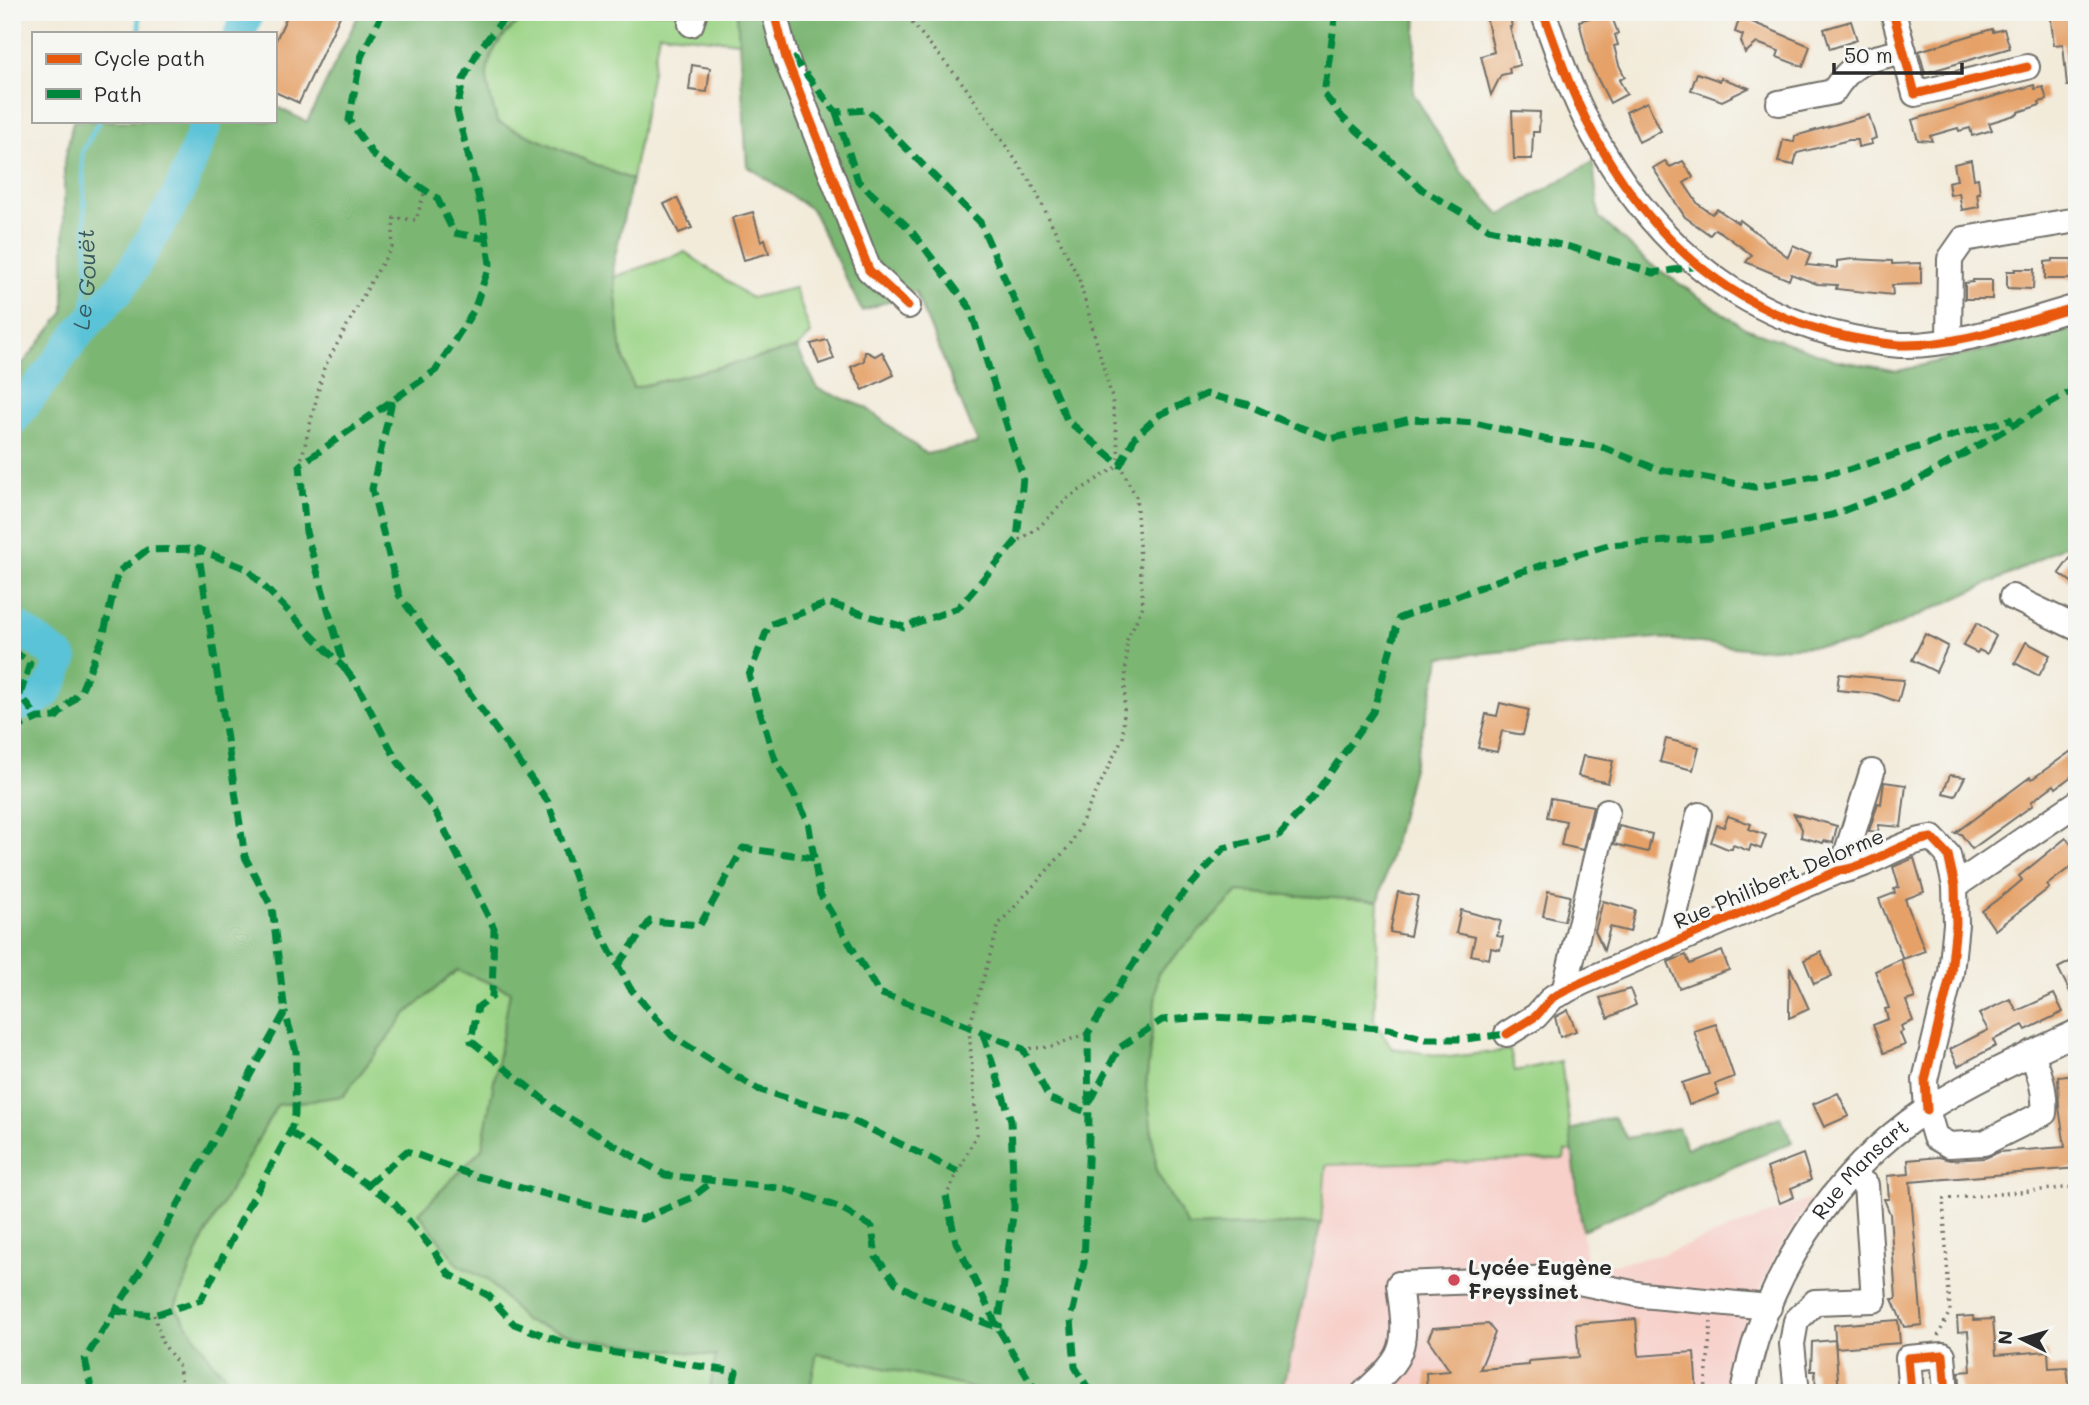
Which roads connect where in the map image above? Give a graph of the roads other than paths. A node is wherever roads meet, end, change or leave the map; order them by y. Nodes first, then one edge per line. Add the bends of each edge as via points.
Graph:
1 (774, 12) edge
2 (1544, 12) edge
3 (1893, 12) edge
4 (1903, 51) junction
5 (2027, 67) dead end
6 (1779, 103) dead end
7 (2077, 220) edge
8 (908, 306) dead end
9 (2077, 307) edge
10 (1949, 341) junction
11 (2012, 597) dead end
12 (2077, 628) edge
13 (1872, 772) dead end
14 (2077, 803) edge
15 (1607, 811) dead end
16 (1699, 815) dead end
17 (1841, 871) junction
18 (1955, 886) junction
19 (1667, 947) junction
20 (1564, 992) junction
21 (2077, 1032) edge
22 (1507, 1034) dead end
23 (2031, 1053) junction
24 (1927, 1110) junction
25 (1851, 1176) junction
26 (1786, 1270) junction
27 (1815, 1302) junction
28 (1769, 1307) junction
29 (1364, 1393) edge
30 (1743, 1393) edge
31 (1797, 1393) edge
32 (1911, 1393) edge
33 (1946, 1393) edge

1 - 8 street via 786,58 869,270
2 - 10 street via 1581,111 1619,176 1673,242 1720,282 1776,315 1830,333 1900,345
3 - 4 street
4 - 5 street via 1915,94
4 - 6 street via 1859,63 1844,74 1833,92
7 - 10 street via 1964,239 1950,259
9 - 10 street
11 - 12 street
13 - 17 street
14 - 18 street
15 - 20 street
16 - 19 street
17 - 18 street, Rue Philibert Delorme via 1914,840 1932,838 1948,855
17 - 19 street, Rue Philibert Delorme
18 - 24 street, Rue Philibert Delorme via 1951,973 1925,1080
19 - 20 street, Rue Philibert Delorme
20 - 22 street, Rue Philibert Delorme
21 - 23 street, Rue Mansart
23 - 24 street, Rue Mansart
23 - 24 street via 2045,1098 2044,1113 1984,1143 1949,1145 1935,1137
24 - 25 street, Rue Mansart via 1887,1139
25 - 26 street, Rue Mansart via 1816,1220
25 - 27 street via 1866,1185 1874,1300
26 - 27 street
26 - 28 street, Rue Mansart
27 - 31 street via 1796,1321
28 - 29 street via 1642,1295 1559,1278 1399,1283 1400,1351
28 - 30 street, Rue Mansart
32 - 33 street via 1908,1358 1943,1355

